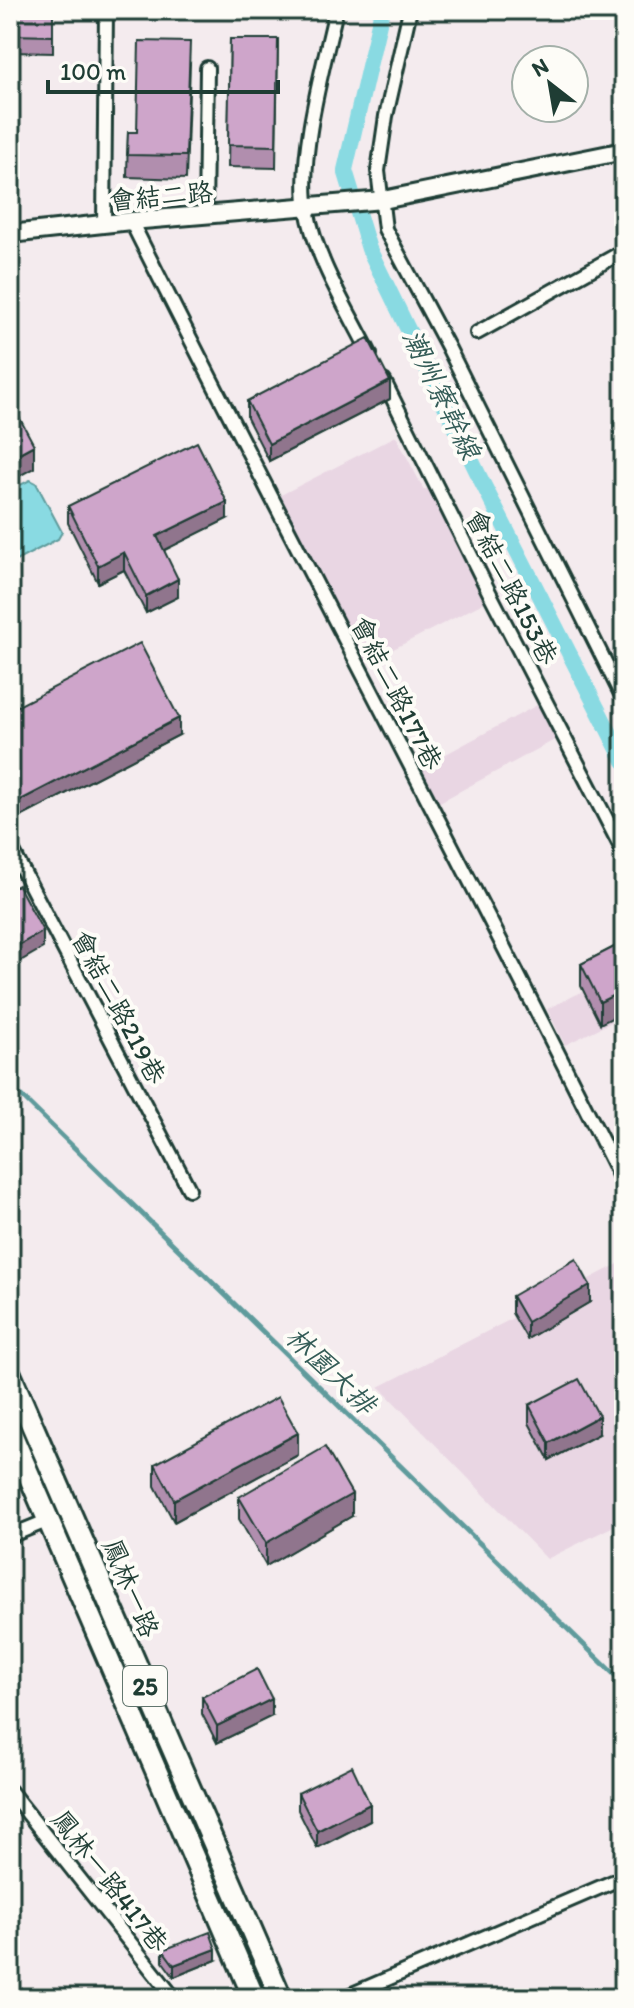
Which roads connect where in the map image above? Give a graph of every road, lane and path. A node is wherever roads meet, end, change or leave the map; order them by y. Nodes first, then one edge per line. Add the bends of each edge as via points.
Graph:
1 (106, 10) edge
2 (336, 10) edge
3 (410, 10) edge
4 (207, 68) dead end
5 (624, 151) edge
6 (379, 200) junction
7 (312, 207) junction
8 (205, 215) junction
9 (131, 221) junction
10 (104, 225) junction
11 (10, 234) edge
12 (624, 251) edge
13 (477, 333) dead end
14 (623, 697) edge
15 (10, 846) edge
16 (624, 853) edge
17 (624, 1185) edge
18 (189, 1189) dead end
19 (10, 1374) edge
20 (10, 1431) edge
21 (49, 1520) junction
22 (10, 1536) edge
23 (10, 1791) edge
24 (624, 1877) edge
25 (174, 1998) edge
26 (254, 1998) edge
27 (281, 1998) edge
28 (343, 1998) edge

1 - 10 street
2 - 7 street, 會結二路153巷 via 310,138
3 - 6 street via 382,144
4 - 8 street
5 - 6 street
6 - 7 street, 會結二路
6 - 14 street via 385,229
7 - 8 street, 會結二路
7 - 16 street, 會結二路153巷 via 321,256
8 - 9 street, 會結二路
9 - 10 street, 會結二路
9 - 17 street, 會結二路177巷
10 - 11 street, 會結二路
12 - 13 street
15 - 18 street, 會結二路219巷
19 - 27 main road, 鳳林一路 / 25
20 - 21 main road, 鳳林一路 / 25
21 - 22 street
21 - 26 main road, 鳳林一路 / 25
23 - 25 street, 鳳林一路417巷
24 - 28 street

